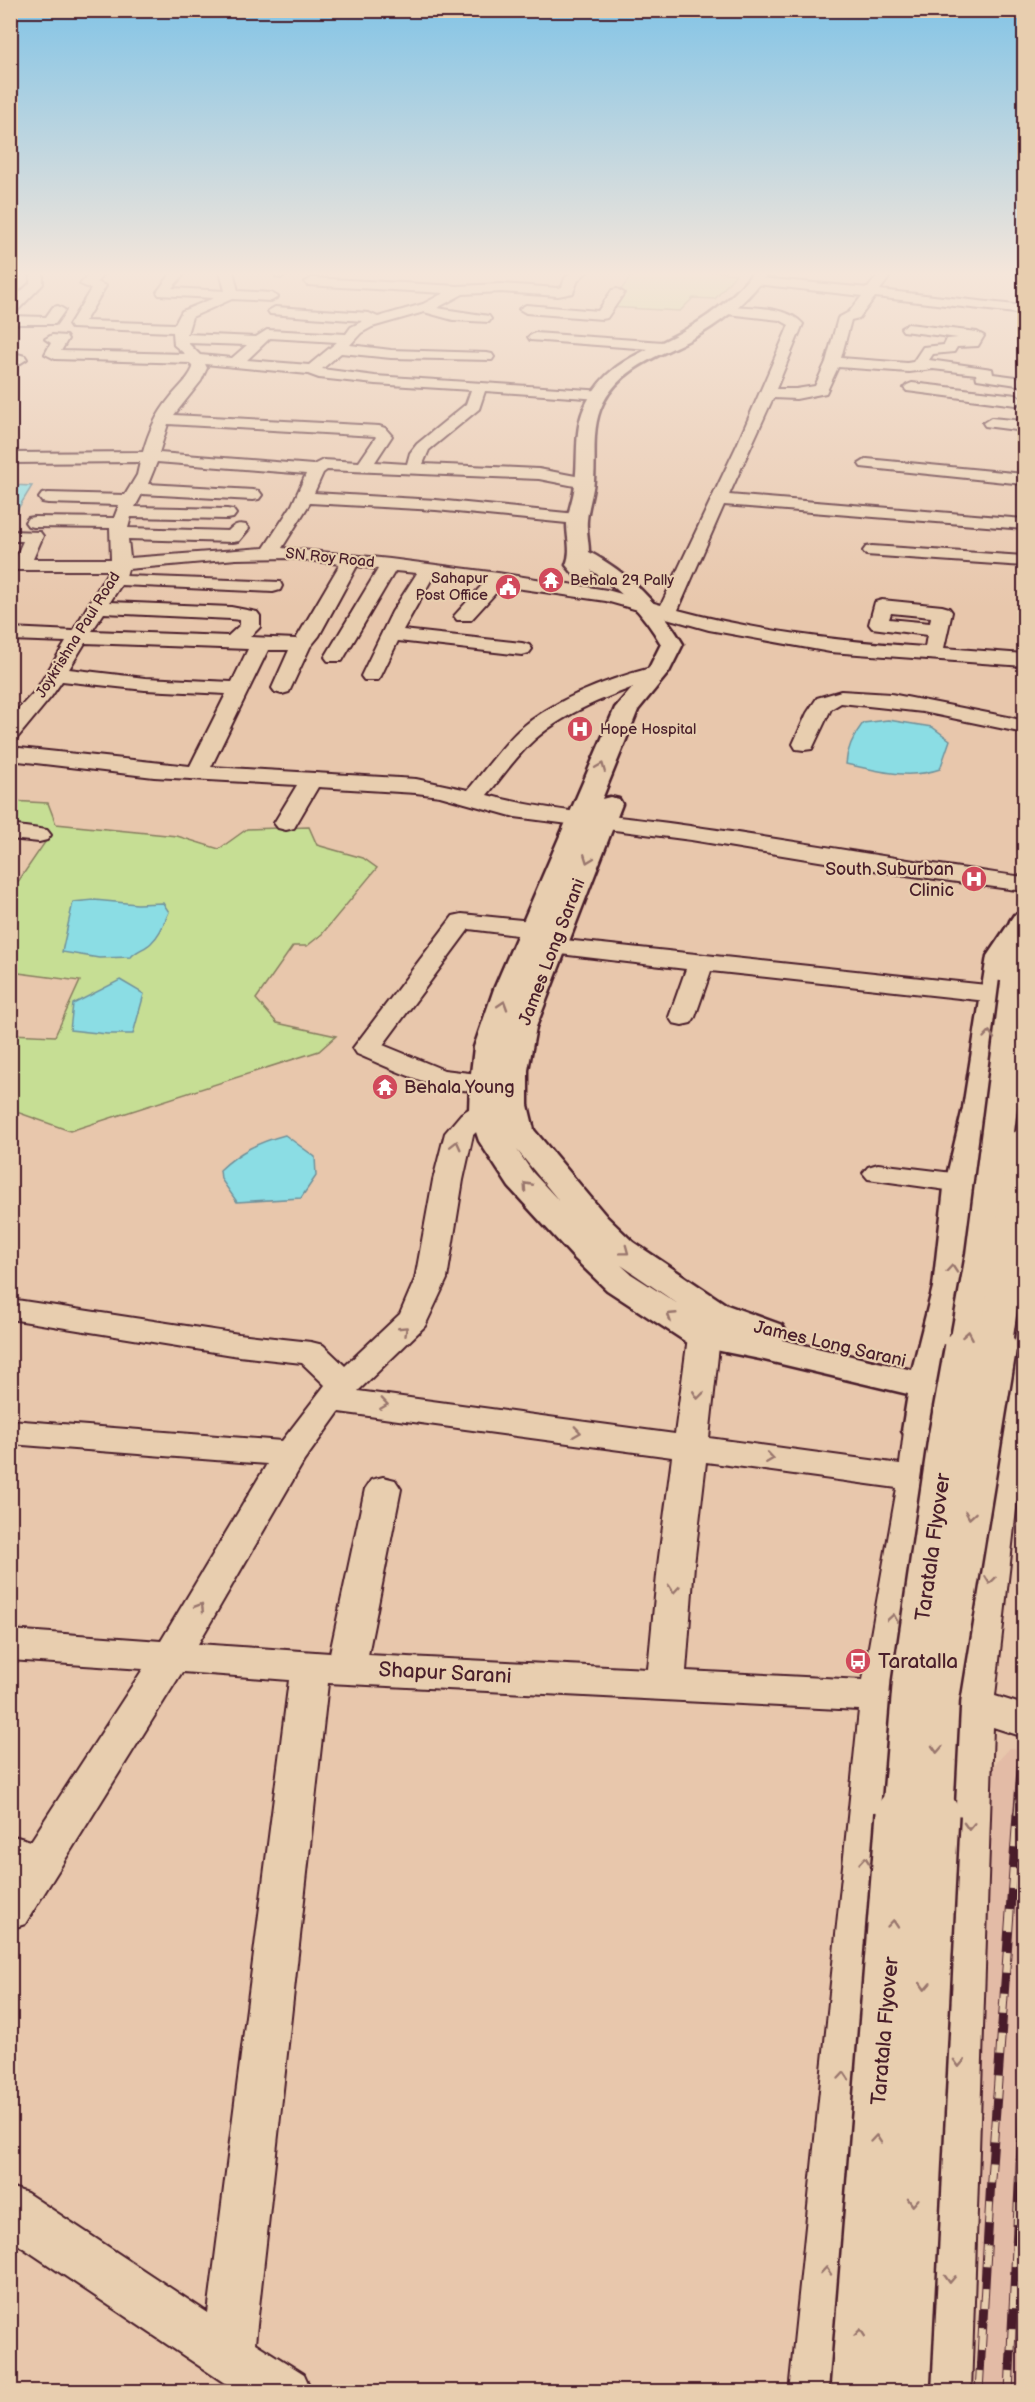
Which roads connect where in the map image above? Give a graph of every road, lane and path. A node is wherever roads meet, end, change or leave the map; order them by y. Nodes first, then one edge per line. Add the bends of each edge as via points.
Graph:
1 (192, 383) edge
2 (434, 383) edge
3 (474, 383) edge
4 (608, 383) edge
5 (771, 383) edge
6 (824, 383) edge
7 (944, 383) edge
8 (473, 386) junction
9 (912, 388) dead end
10 (767, 393) junction
11 (1024, 393) edge
12 (600, 394) junction
13 (1024, 401) edge
14 (174, 403) junction
15 (195, 403) dead end
16 (164, 419) junction
17 (991, 423) dead end
18 (261, 424) junction
19 (315, 426) junction
20 (1024, 426) edge
21 (59, 440) dead end
22 (498, 453) dead end
23 (307, 456) junction
24 (57, 457) junction
25 (150, 457) junction
26 (10, 458) edge
27 (974, 459) dead end
28 (1024, 463) edge
29 (867, 464) dead end
30 (245, 465) junction
31 (364, 466) junction
32 (414, 468) junction
33 (493, 472) junction
34 (124, 475) dead end
35 (1024, 479) edge
36 (585, 483) junction
37 (253, 495) dead end
38 (48, 498) dead end
39 (304, 498) junction
40 (718, 499) junction
41 (130, 505) junction
42 (227, 514) dead end
43 (578, 519) junction
44 (34, 522) dead end
45 (1024, 524) edge
46 (240, 529) dead end
47 (10, 536) edge
48 (872, 551) dead end
49 (270, 552) junction
50 (580, 556) junction
51 (351, 560) junction
52 (17, 561) edge
53 (1024, 561) edge
54 (390, 564) junction
55 (429, 569) junction
56 (117, 572) junction
57 (498, 579) junction
58 (273, 586) dead end
59 (607, 596) junction
60 (98, 607) junction
61 (956, 609) dead end
62 (657, 610) junction
63 (464, 616) dead end
64 (938, 630) dead end
65 (10, 634) edge
66 (391, 634) junction
67 (80, 635) junction
68 (233, 642) junction
69 (261, 643) junction
70 (301, 645) junction
71 (522, 649) dead end
72 (940, 654) junction
73 (335, 657) dead end
74 (1024, 660) edge
75 (56, 674) junction
76 (370, 676) dead end
77 (652, 680) junction
78 (237, 688) junction
79 (282, 688) dead end
80 (1024, 727) edge
81 (10, 732) edge
82 (804, 744) dead end
83 (10, 753) edge
84 (197, 773) junction
85 (311, 780) junction
86 (472, 799) junction
87 (591, 819) junction
88 (286, 823) dead end
89 (10, 832) edge
90 (39, 834) dead end
91 (1024, 884) edge
92 (1024, 922) edge
93 (537, 940) junction
94 (701, 962) junction
95 (1006, 988) junction
96 (682, 1017) dead end
97 (485, 1096) junction
98 (1024, 1145) edge
99 (878, 1173) dead end
100 (961, 1184) junction
101 (582, 1228) junction
102 (10, 1309) edge
103 (1024, 1322) edge
104 (709, 1325) junction
105 (338, 1392) junction
106 (926, 1398) junction
107 (1015, 1416) edge
108 (10, 1432) edge
109 (692, 1448) junction
110 (291, 1454) junction
111 (916, 1478) junction
112 (382, 1489) dead end
113 (10, 1646) edge
114 (171, 1657) junction
115 (328, 1668) junction
116 (666, 1684) junction
117 (880, 1696) junction
118 (974, 1705) junction
119 (1024, 1721) edge
120 (26, 1858) edge
121 (10, 1911) edge
122 (10, 2210) edge
123 (228, 2356) junction
124 (286, 2391) edge
125 (815, 2391) edge
126 (856, 2391) edge
127 (904, 2391) edge
128 (945, 2391) edge

1 - 14 street
2 - 8 street
3 - 8 street
4 - 12 main road
5 - 10 street
6 - 10 street via 821,390
7 - 11 street
8 - 12 street
8 - 32 street via 474,406 423,447
9 - 13 street
10 - 40 street
12 - 36 main road via 584,438
14 - 15 street
14 - 16 street
16 - 18 street
16 - 25 street
17 - 20 street
18 - 19 street
18 - 30 street via 250,443
19 - 23 street
19 - 31 street via 375,430 384,435
21 - 24 street
22 - 33 street
23 - 30 street
23 - 31 street via 319,466
23 - 39 street
24 - 25 street
24 - 26 street
25 - 30 street
25 - 41 street
27 - 28 street
29 - 35 street
31 - 32 street
32 - 33 street
33 - 36 street via 539,474
34 - 41 street
36 - 43 main road
37 - 41 street
38 - 41 street
39 - 43 street via 414,503
39 - 49 street
40 - 45 street
40 - 62 street
41 - 42 street
41 - 44 street
41 - 46 street via 233,537
41 - 56 street
43 - 50 main road
47 - 52 street via 34,536
48 - 53 street
49 - 51 street, SN Roy Road
49 - 56 street, SN Roy Road
50 - 59 main road via 576,565
50 - 62 main road via 598,564
51 - 54 street, SN Roy Road
51 - 70 street
52 - 56 street, SN Roy Road
54 - 55 street, SN Roy Road
54 - 73 street
55 - 57 street, SN Roy Road
55 - 66 street
56 - 58 street
56 - 60 street, Joykrishna Paul Road
57 - 59 street, SN Roy Road
57 - 63 street
59 - 62 street, SN Roy Road
60 - 67 street, Joykrishna Paul Road
60 - 68 street via 250,616 250,627
61 - 72 street
62 - 72 street, SN Roy Road via 782,639
62 - 77 main road via 672,644
64 - 72 street
65 - 67 street
66 - 71 street
66 - 76 street
67 - 68 street
67 - 75 street, Joykrishna Paul Road
68 - 69 street
69 - 70 street
69 - 78 street
70 - 79 street
72 - 74 street, SN Roy Road
75 - 78 street via 145,684
75 - 81 street, Joykrishna Paul Road
77 - 86 street via 604,690 543,722 513,748
77 - 87 main road via 627,708 590,797
78 - 84 street
80 - 82 street via 987,716 912,704 835,697 824,704
83 - 84 street
84 - 85 street
85 - 86 street via 416,786
85 - 88 street
86 - 87 street via 514,810
87 - 91 street
87 - 93 main road via 545,903
89 - 90 street
92 - 95 main road via 1001,956
93 - 94 street
97 -> 93 main road via 489,1047
93 - 97 street via 462,921 367,1048
93 - 101 main road, James Long Sarani via 513,1070 512,1106 519,1132
94 - 95 street
94 - 96 street
100 -> 95 main road
126 -> 95 main road, Taratala Flyover, bridge via 913,1681 949,1436 982,1255
101 -> 97 main road via 521,1180 495,1141
105 -> 97 street via 414,1319 431,1279 459,1132
98 -> 127 main road, Taratala Flyover, bridge via 986,1417 939,1698
99 - 100 street
106 -> 100 main road via 950,1287
101 - 104 main road via 619,1282
102 - 105 street via 311,1353
103 - 107 main road
104 - 106 main road via 760,1347
104 -> 109 street
105 -> 109 street
105 - 110 street
106 - 107 main road
106 - 107 main road
106 - 111 street
107 -> 118 street
108 - 110 street
109 -> 111 street
109 -> 116 street via 676,1565
114 -> 110 street
117 -> 111 street
112 - 115 street
113 - 114 street, Shapur Sarani
114 - 115 street, Shapur Sarani
114 - 120 street
115 - 116 street, Shapur Sarani
115 - 123 street
116 - 117 street, Shapur Sarani
117 - 118 street, Shapur Sarani
125 -> 117 street
118 - 119 street, Shapur Sarani
118 -> 128 street
120 - 121 street
122 - 123 street
123 - 124 street

